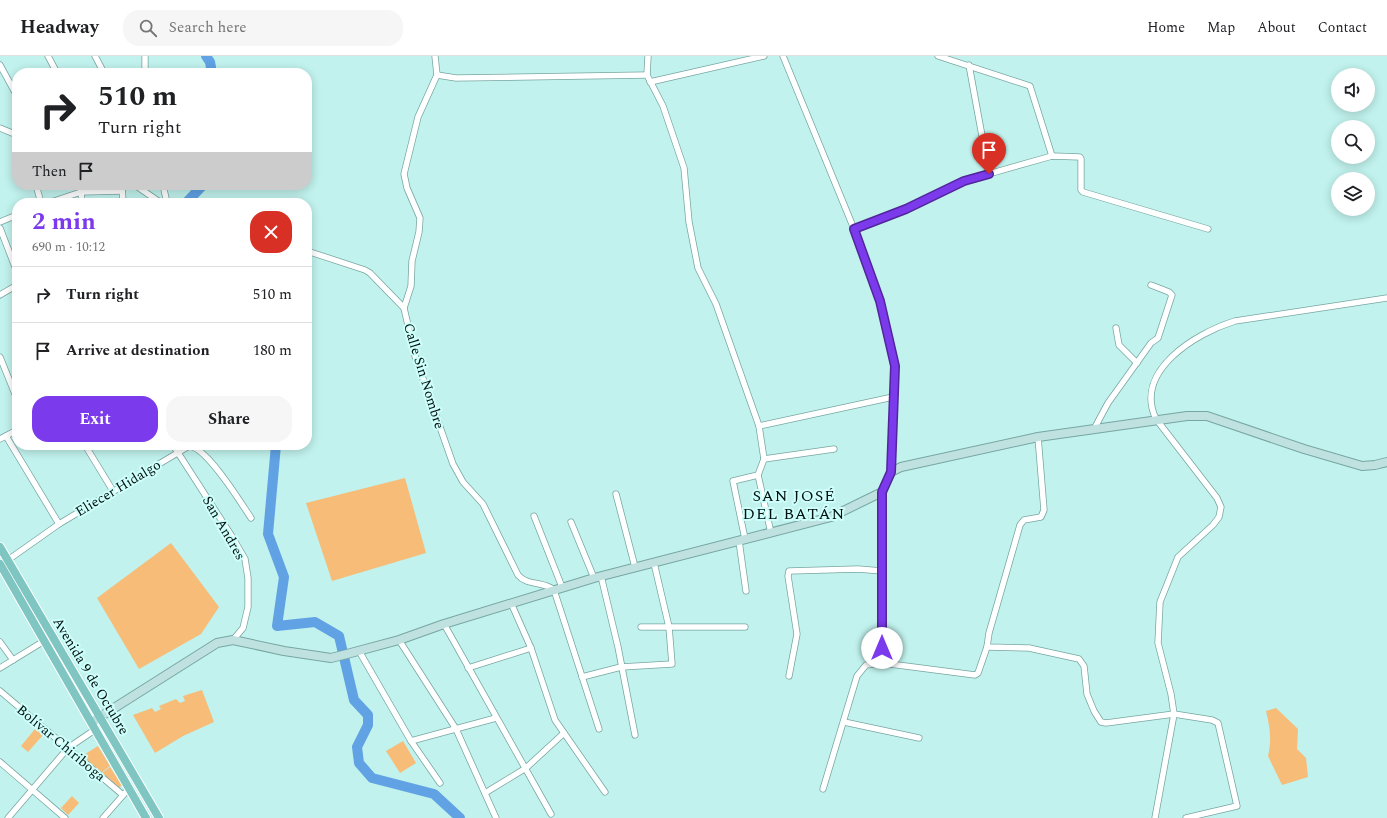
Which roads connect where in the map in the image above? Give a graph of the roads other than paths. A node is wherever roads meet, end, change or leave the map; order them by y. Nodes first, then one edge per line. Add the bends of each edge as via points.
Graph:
1 (48, 56) edge
2 (95, 56) edge
3 (145, 56) edge
4 (435, 56) edge
5 (648, 56) edge
6 (764, 56) edge
7 (783, 56) edge
8 (938, 56) edge
9 (969, 65) junction
10 (1, 67) edge
11 (54, 68) edge
12 (101, 68) edge
13 (145, 68) edge
14 (437, 75) junction
15 (647, 75) junction
16 (650, 82) junction
17 (12, 87) edge
18 (0, 128) edge
19 (12, 133) edge
20 (1052, 156) junction
21 (989, 174) junction
22 (102, 190) edge
23 (142, 190) edge
24 (81, 192) junction
25 (63, 198) edge
26 (82, 198) edge
27 (154, 198) edge
28 (12, 217) edge
29 (0, 222) edge
30 (0, 228) edge
31 (854, 229) junction
32 (1208, 229) dead end
33 (312, 254) edge
34 (12, 259) edge
35 (1150, 285) dead end
36 (12, 288) edge
37 (0, 295) edge
38 (1387, 298) edge
39 (404, 308) junction
40 (1116, 328) dead end
41 (0, 357) edge
42 (1137, 363) junction
43 (2, 366) edge
44 (12, 388) edge
45 (893, 397) junction
46 (1156, 419) junction
47 (759, 426) junction
48 (1094, 429) junction
49 (12, 433) edge
50 (6, 436) junction
51 (1038, 436) junction
52 (0, 440) edge
53 (12, 446) edge
54 (834, 449) dead end
55 (14, 450) edge
56 (88, 450) edge
57 (181, 450) edge
58 (199, 450) edge
59 (178, 452) junction
60 (764, 459) junction
61 (1387, 462) edge
62 (891, 472) junction
63 (758, 475) junction
64 (113, 491) junction
65 (882, 492) junction
66 (616, 494) dead end
67 (534, 516) dead end
68 (251, 518) dead end
69 (572, 522) dead end
70 (59, 524) junction
71 (771, 532) junction
72 (742, 540) junction
73 (0, 547) edge
74 (8, 560) junction
75 (654, 563) junction
76 (0, 564) edge
77 (635, 568) junction
78 (882, 571) junction
79 (598, 577) junction
80 (558, 588) junction
81 (746, 591) dead end
82 (511, 603) junction
83 (444, 624) junction
84 (641, 627) dead end
85 (670, 627) junction
86 (745, 627) dead end
87 (233, 640) junction
88 (398, 640) junction
89 (44, 641) junction
90 (0, 642) edge
91 (987, 647) junction
92 (531, 648) junction
93 (359, 651) junction
94 (13, 660) junction
95 (882, 663) junction
96 (621, 667) junction
97 (0, 668) edge
98 (468, 668) junction
99 (789, 676) dead end
100 (582, 677) junction
101 (0, 691) edge
102 (1174, 714) junction
103 (101, 717) junction
104 (496, 718) junction
105 (844, 722) junction
106 (94, 726) junction
107 (456, 729) junction
108 (599, 729) dead end
109 (564, 733) junction
110 (635, 735) dead end
111 (919, 738) dead end
112 (411, 741) junction
113 (68, 748) junction
114 (0, 762) edge
115 (526, 768) junction
116 (440, 784) dead end
117 (823, 789) dead end
118 (32, 790) junction
119 (130, 790) junction
120 (605, 792) dead end
121 (485, 793) junction
122 (123, 794) junction
123 (551, 814) dead end
124 (8, 818) edge
125 (65, 818) edge
126 (103, 818) edge
127 (146, 818) edge
128 (159, 818) edge
129 (496, 818) edge
130 (1154, 818) edge
131 (1186, 818) edge

1 - 11 street
2 - 12 street
3 - 13 street
4 - 14 street
5 - 15 street
6 - 16 street
7 - 31 street
8 - 9 street
9 - 20 street via 1030,86
9 - 21 street
10 - 17 street
14 - 15 street via 456,78
14 - 39 street, Calle Sin Nombre via 418,116 404,174 408,193 420,218 412,261 411,286
15 - 16 street
16 - 47 street via 663,106 684,168 689,222 698,268 716,304
18 - 19 street
20 - 21 street
20 - 32 street via 1080,157 1080,190 1083,192
21 - 31 street via 964,181 906,209
22 - 24 street
23 - 27 street
24 - 25 street
24 - 26 street
28 - 29 street
30 - 34 street
31 - 45 street via 880,301 895,366
33 - 39 street via 365,270
35 - 42 street via 1172,295 1158,338 1151,343
36 - 37 street
38 - 46 street via 1235,320 1218,326 1166,361 1157,377 1150,400 1150,408
39 - 80 street, Calle Sin Nombre via 415,356 453,464 463,482 483,504 518,575 524,580
40 - 42 street via 1118,345
41 - 43 street
42 - 48 street via 1108,403
43 - 44 street
45 - 47 street
45 - 62 street
46 - 48 street
46 - 61 street via 1207,416 1362,466
46 - 102 street via 1217,498 1221,507 1219,517 1213,525 1178,557 1160,602 1158,643 1172,694
47 - 60 street
48 - 51 street
49 - 50 street
50 - 52 street
50 - 53 street
51 - 62 street via 900,467
51 - 91 street via 1044,510 1041,516 1024,520 1020,525
54 - 60 street
55 - 70 street
56 - 64 street
57 - 59 street, Eliecer Hidalgo
58 - 68 street, Eliecer Hidalgo via 221,474
59 - 64 street, Eliecer Hidalgo
59 - 87 street, San Andres via 245,559 248,607 243,628
60 - 63 street
62 - 65 street
63 - 71 street
63 - 72 street via 733,481
64 - 70 street, Eliecer Hidalgo
65 - 71 street via 831,517
65 - 78 street
66 - 77 street
67 - 80 street
69 - 79 street
70 - 74 street, Eliecer Hidalgo
71 - 72 street
72 - 75 street
72 - 81 street
73 - 74 main road, Avenida 9 de Octubre
74 - 103 main road, Avenida 9 de Octubre
75 - 77 street
75 - 85 street
76 - 89 main road, Avenida 9 de Octubre
77 - 79 street
78 - 95 street
78 - 99 street via 789,571 797,634
79 - 80 street
79 - 96 street via 618,647
80 - 82 street
80 - 100 street
82 - 83 street
82 - 92 street
83 - 88 street
83 - 98 street
84 - 85 street
85 - 86 street
85 - 96 street via 671,665
87 - 93 street via 331,658
87 - 103 street via 217,643
88 - 93 street
88 - 107 street
89 - 94 street
89 - 106 main road, Avenida 9 de Octubre
90 - 94 street
91 - 95 street via 975,675
91 - 102 street via 1029,648 1079,659 1084,666 1087,694 1101,722
92 - 98 street
92 - 109 street via 548,703
93 - 112 street
94 - 97 street
95 - 105 street via 866,665 857,676
96 - 100 street
96 - 110 street
98 - 104 street
100 - 108 street
101 - 113 street, Bolívar Chiriboga
102 - 130 street
102 - 131 street via 1212,720 1218,724 1237,806
103 - 106 street
103 - 128 main road, Avenida 9 de Octubre
104 - 107 street
104 - 115 street
105 - 111 street
105 - 117 street
106 - 113 street
106 - 119 main road, Avenida 9 de Octubre
107 - 112 street
107 - 121 street
109 - 115 street
109 - 120 street
112 - 116 street
113 - 118 street
113 - 122 street, Bolívar Chiriboga
114 - 118 street
115 - 121 street
115 - 123 street
118 - 124 street
118 - 125 street
119 - 122 street
119 - 127 main road, Avenida 9 de Octubre
121 - 129 street
122 - 126 street

